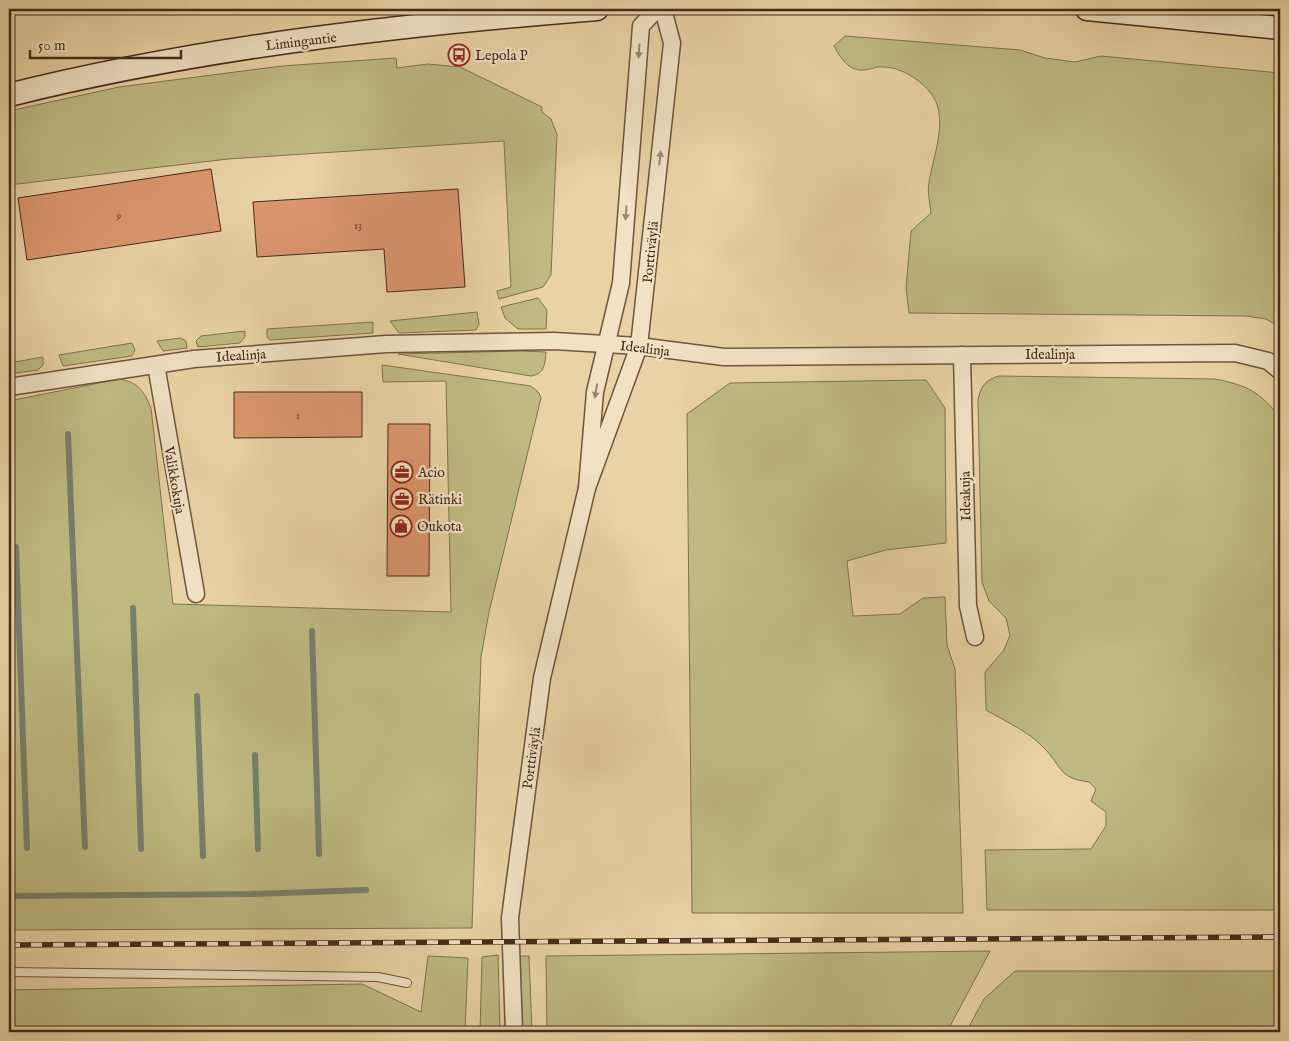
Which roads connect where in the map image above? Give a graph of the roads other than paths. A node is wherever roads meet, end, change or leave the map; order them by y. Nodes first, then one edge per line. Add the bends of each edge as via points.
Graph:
1 (597, 9) edge
2 (657, 9) edge
3 (663, 9) edge
4 (1087, 9) edge
5 (1280, 28) edge
6 (9, 95) edge
7 (607, 344) junction
8 (639, 346) junction
9 (962, 355) junction
10 (156, 365) junction
11 (1280, 371) edge
12 (9, 387) edge
13 (587, 488) junction
14 (196, 594) dead end
15 (975, 637) dead end
16 (9, 972) edge
17 (407, 983) dead end
18 (514, 1032) edge

1 - 6 main road, Limingantie via 280,42 117,71
2 -> 7 street, Porttiväylä via 641,26 620,283
8 -> 3 street, Porttiväylä via 672,43
4 - 5 main road
7 - 8 street, Idealinja
7 - 10 street, Idealinja via 554,341 386,344 194,359
7 -> 13 street, Porttiväylä via 595,392
8 - 9 street, Idealinja via 724,357
8 - 13 street, Porttiväylä
9 - 11 street, Idealinja via 1235,353 1268,361
9 - 15 street, Ideakuja via 968,606
10 - 12 street, Idealinja
10 - 14 street, Valikkokuja
13 - 18 street, Porttiväylä via 542,678 510,918
16 - 17 lane via 378,977

